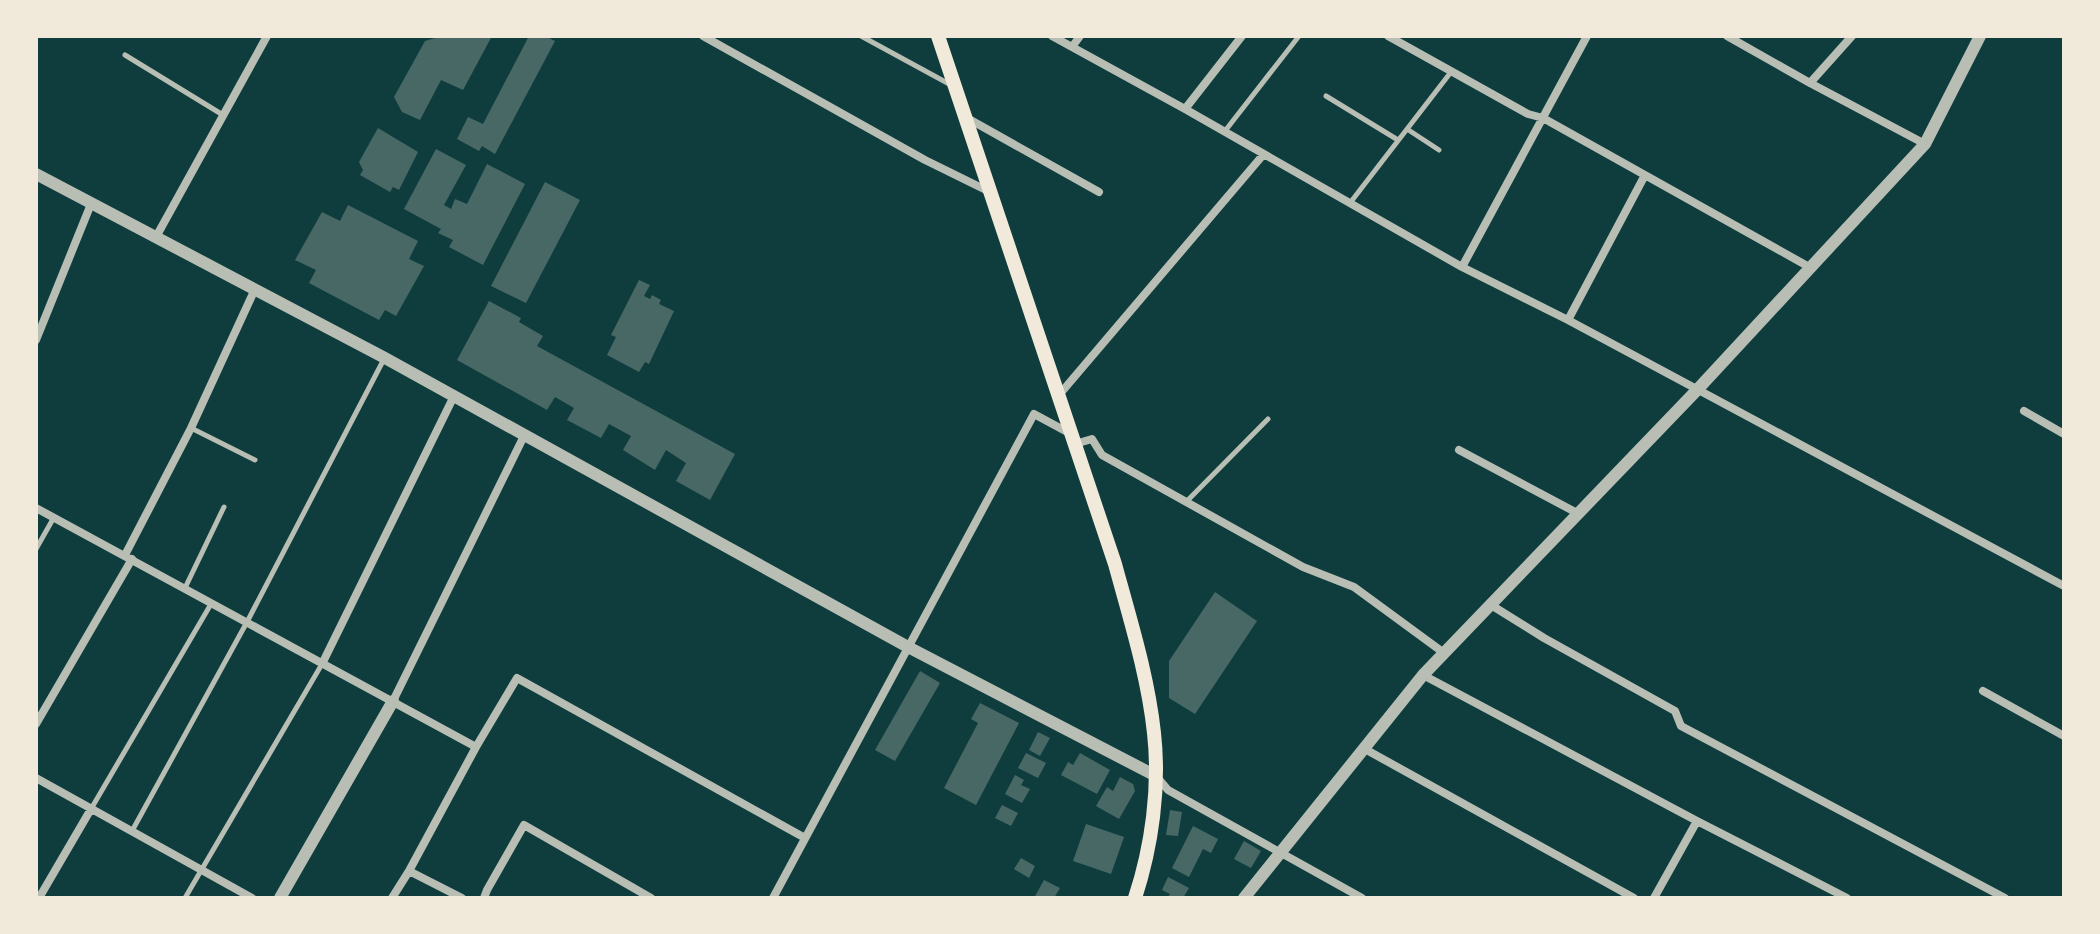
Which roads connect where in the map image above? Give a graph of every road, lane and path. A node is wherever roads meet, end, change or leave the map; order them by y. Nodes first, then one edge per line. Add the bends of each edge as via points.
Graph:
1 (267, 36) edge
2 (703, 36) edge
3 (861, 36) edge
4 (938, 36) edge
5 (1052, 36) edge
6 (1080, 36) edge
7 (1242, 36) edge
8 (1299, 36) edge
9 (1388, 36) edge
10 (1587, 36) edge
11 (1852, 36) edge
12 (1980, 36) edge
13 (1729, 37) edge
14 (1072, 47) junction
15 (125, 55) dead end
16 (1451, 72) junction
17 (1810, 83) junction
18 (956, 87) junction
19 (1326, 96) dead end
20 (1185, 109) junction
21 (223, 115) junction
22 (966, 118) junction
23 (1543, 118) junction
24 (1407, 129) junction
25 (1224, 132) junction
26 (1398, 140) junction
27 (1925, 144) junction
28 (1439, 150) dead end
29 (1263, 155) junction
30 (36, 174) edge
31 (1645, 175) junction
32 (1099, 192) dead end
33 (991, 193) junction
34 (1350, 203) junction
35 (91, 204) junction
36 (156, 237) junction
37 (1462, 267) junction
38 (1811, 268) junction
39 (255, 289) junction
40 (1568, 320) junction
41 (36, 340) edge
42 (385, 358) junction
43 (1697, 390) junction
44 (1059, 395) junction
45 (454, 396) junction
46 (2024, 411) dead end
47 (1268, 419) dead end
48 (191, 428) junction
49 (525, 434) junction
50 (2064, 434) edge
51 (1074, 439) junction
52 (1459, 450) dead end
53 (255, 460) dead end
54 (1187, 501) junction
55 (224, 507) dead end
56 (36, 508) edge
57 (1579, 514) junction
58 (54, 518) junction
59 (36, 549) edge
60 (129, 557) junction
61 (2064, 586) edge
62 (185, 588) junction
63 (212, 603) junction
64 (1491, 605) junction
65 (247, 622) junction
66 (908, 647) junction
67 (1444, 653) junction
68 (322, 664) junction
69 (1423, 675) junction
70 (1983, 691) dead end
71 (393, 701) junction
72 (36, 724) edge
73 (2064, 736) edge
74 (476, 747) junction
75 (1363, 748) junction
76 (1156, 776) junction
77 (36, 778) edge
78 (91, 809) junction
79 (1697, 821) junction
80 (132, 831) junction
81 (805, 838) junction
82 (1280, 853) junction
83 (202, 870) junction
84 (409, 871) junction
85 (39, 898) edge
86 (185, 898) edge
87 (252, 898) edge
88 (280, 898) edge
89 (392, 898) edge
90 (462, 898) edge
91 (484, 898) edge
92 (651, 898) edge
93 (773, 898) edge
94 (1135, 898) edge
95 (1244, 898) edge
96 (1362, 898) edge
97 (1634, 898) edge
98 (1654, 898) edge
99 (1847, 898) edge
100 (2005, 898) edge

1 - 21 street
2 - 33 street
3 - 18 lane
4 - 18 main road
5 - 14 street
6 - 14 street
7 - 20 street
8 - 25 lane
9 - 16 street
10 - 23 street
11 - 17 street
12 - 27 street
13 - 17 street
14 - 20 street
15 - 21 lane
16 - 23 street
16 - 24 lane
17 - 27 street
18 - 22 main road
19 - 26 lane
20 - 25 street
21 - 36 street
22 - 32 street
22 - 33 main road
23 - 31 street
23 - 37 street
24 - 26 lane
24 - 28 lane
25 - 29 street
26 - 34 lane
27 - 38 street
29 - 34 street
29 - 44 street
30 - 35 street
31 - 38 street
31 - 40 street
33 - 44 main road
34 - 37 street
35 - 36 street
35 - 41 street
36 - 39 street
37 - 40 street
38 - 43 street
39 - 42 street
39 - 48 street
40 - 43 street
42 - 45 street
42 - 65 lane
43 - 57 street
43 - 61 street
44 - 51 main road
45 - 49 street
45 - 68 street
46 - 50 street
47 - 54 lane
48 - 53 lane
48 - 60 street
49 - 66 street
49 - 71 street
51 - 54 street via 1092,439 1102,455
51 - 66 street via 1034,414
51 - 76 main road via 1135,637 1154,733
52 - 57 street
54 - 67 street via 1303,567 1354,587
55 - 62 lane
56 - 58 street
57 - 64 street
58 - 59 lane
58 - 60 street
60 - 62 street
60 - 72 street
62 - 63 street
63 - 65 street
63 - 78 lane
64 - 67 street
64 - 100 street via 1675,711 1681,726
65 - 68 street
65 - 80 lane
66 - 76 street
66 - 81 street
67 - 69 street
68 - 71 street
68 - 83 lane
69 - 75 street
69 - 79 street
70 - 73 street
71 - 74 street
71 - 88 street
74 - 81 street via 517,678
74 - 84 street
75 - 82 street
75 - 97 street
76 - 82 street via 1168,790
76 - 94 main road
77 - 78 street
78 - 80 street
78 - 85 street
79 - 98 street
79 - 99 street
80 - 83 street
81 - 93 street
82 - 95 street
82 - 96 street
83 - 86 lane
83 - 87 street
84 - 89 street
84 - 90 street
91 - 92 street via 524,825

